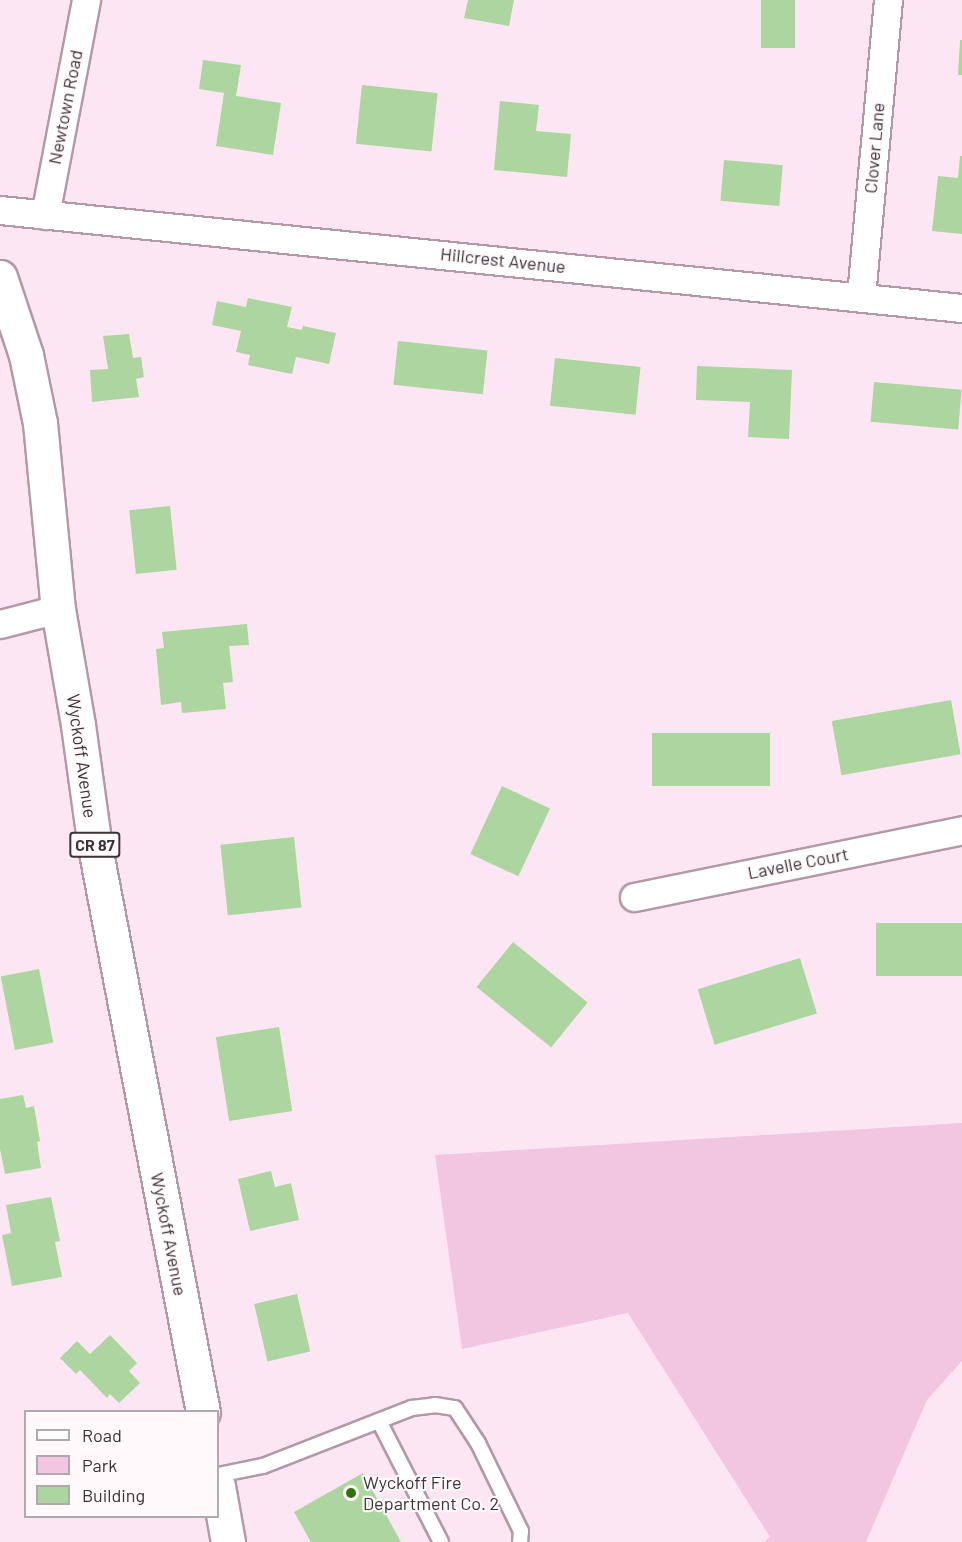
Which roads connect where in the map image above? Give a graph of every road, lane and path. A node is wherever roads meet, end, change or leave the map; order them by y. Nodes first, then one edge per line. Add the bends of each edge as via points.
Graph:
1 (86, 0) edge
2 (888, 0) edge
3 (0, 210) edge
4 (45, 214) junction
5 (0, 277) edge
6 (861, 296) junction
7 (962, 308) edge
8 (57, 609) junction
9 (0, 624) edge
10 (962, 831) edge
11 (634, 897) dead end
12 (203, 1410) edge
13 (380, 1421) junction
14 (219, 1476) edge
15 (219, 1492) edge
16 (228, 1542) edge
17 (441, 1542) edge
18 (520, 1542) edge

1 - 4 street, Newtown Road
2 - 6 street, Clover Lane
3 - 4 street, Hillcrest Avenue
4 - 6 street, Hillcrest Avenue
5 - 8 main road, Wyckoff Avenue / CR 87 via 26,355 40,423
6 - 7 street, Hillcrest Avenue
8 - 9 street
8 - 12 main road, Wyckoff Avenue / CR 87 via 95,847
10 - 11 street, Lavelle Court
13 - 14 lane via 263,1466
13 - 17 lane
13 - 18 lane via 412,1408 455,1408 478,1443 521,1531
15 - 16 main road

